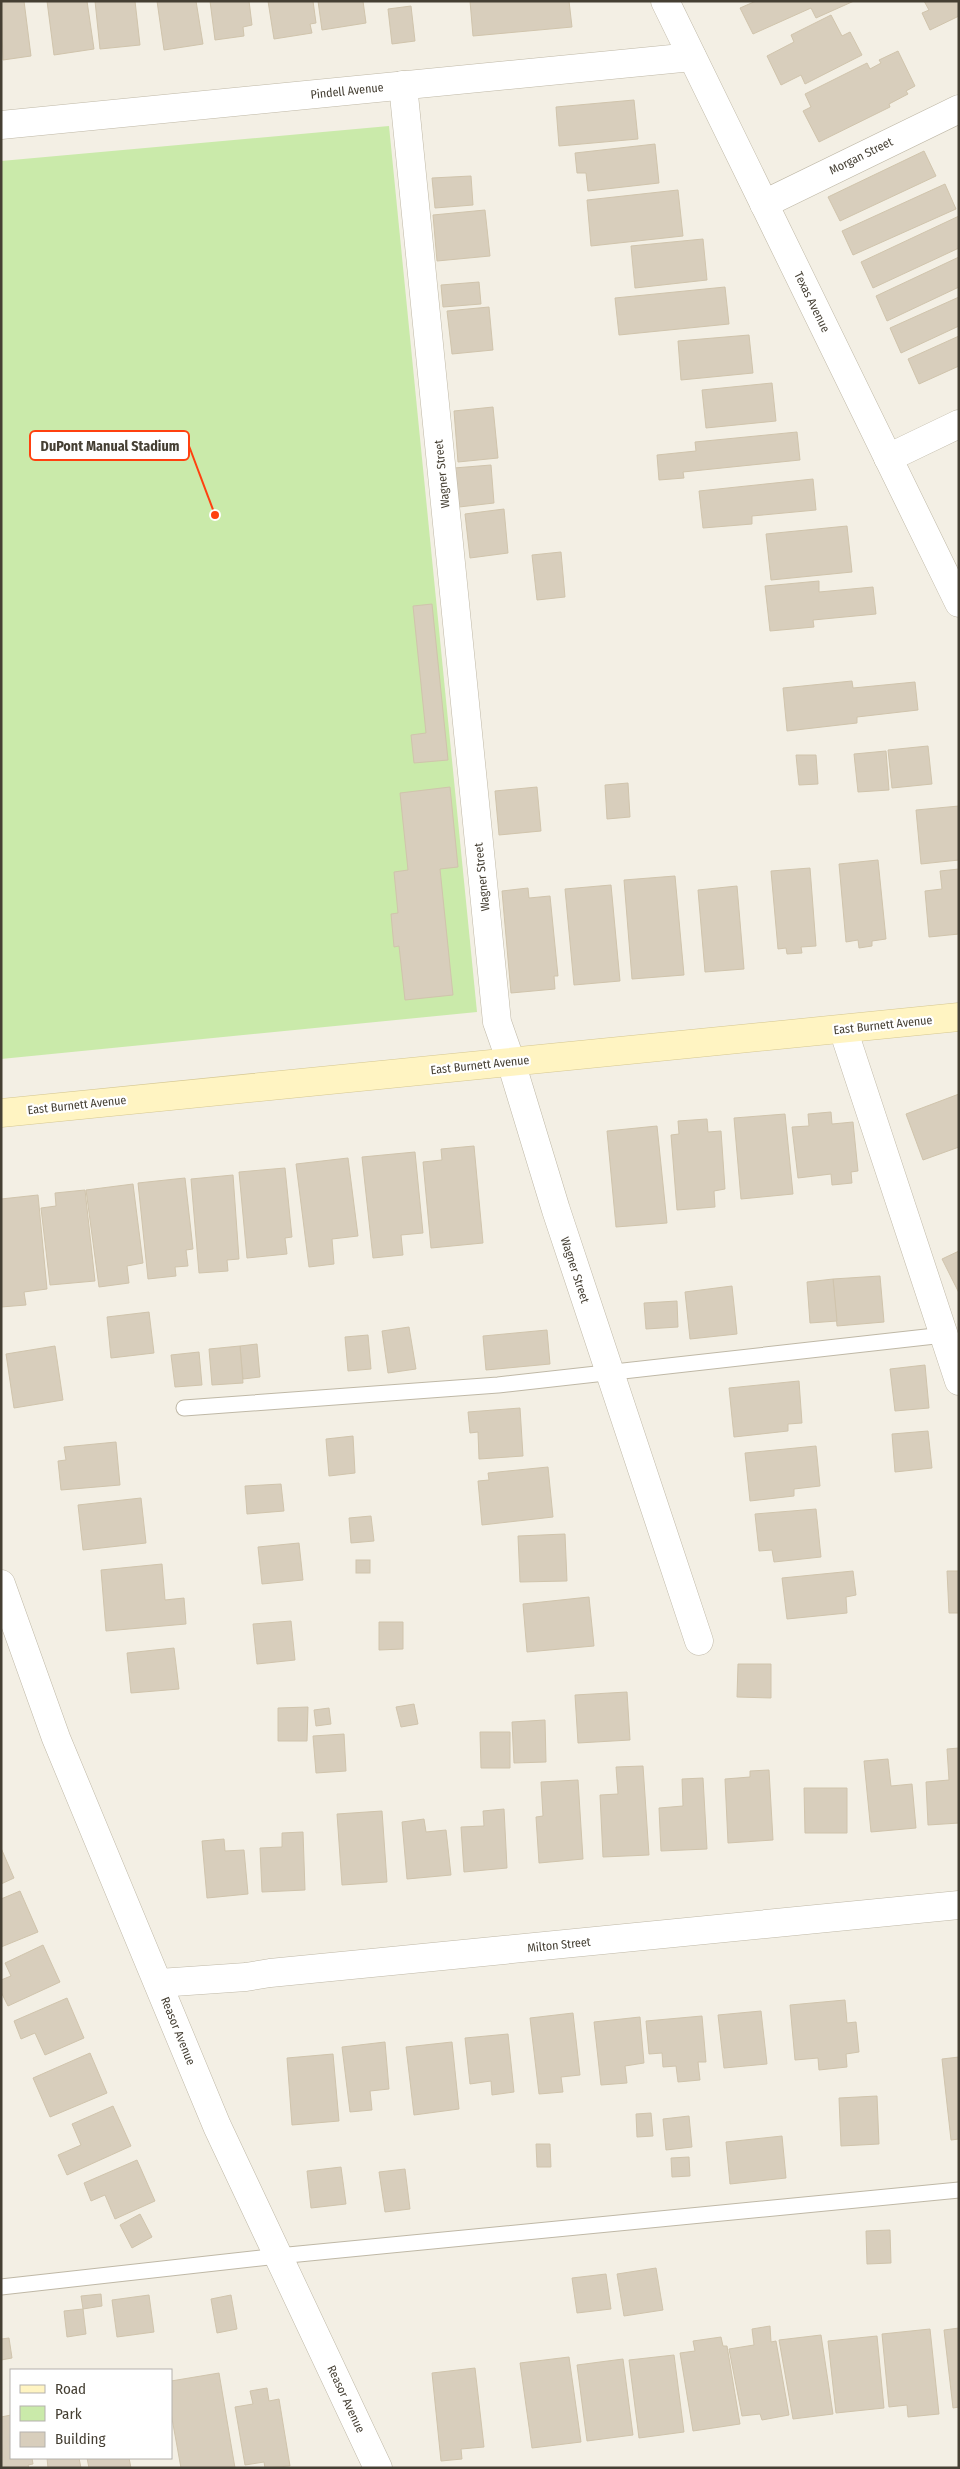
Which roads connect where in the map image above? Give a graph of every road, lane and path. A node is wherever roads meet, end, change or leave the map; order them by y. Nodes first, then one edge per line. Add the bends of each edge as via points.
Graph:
1 (665, 1) edge
2 (692, 57) junction
3 (403, 85) junction
4 (959, 109) edge
5 (1, 125) edge
6 (764, 204) junction
7 (959, 424) edge
8 (888, 458) junction
9 (959, 603) edge
10 (959, 1017) edge
11 (843, 1029) junction
12 (511, 1062) junction
13 (1, 1113) edge
14 (944, 1336) junction
15 (609, 1371) junction
16 (959, 1382) edge
17 (184, 1408) dead end
18 (1, 1584) edge
19 (699, 1641) dead end
20 (959, 1905) edge
21 (159, 1983) junction
22 (959, 2190) edge
23 (278, 2256) junction
24 (1, 2287) edge
25 (378, 2468) edge

1 - 2 street, Texas Avenue
2 - 3 street, Pindell Avenue
2 - 6 street, Texas Avenue
3 - 5 street, Pindell Avenue
3 - 12 street, Wagner Street via 497,1022
4 - 6 street, Morgan Street
6 - 8 street, Texas Avenue
7 - 8 street
8 - 9 street, Texas Avenue
10 - 11 street, East Burnett Avenue
11 - 12 street, East Burnett Avenue
11 - 14 street
12 - 13 street, East Burnett Avenue
12 - 15 street, Wagner Street
14 - 15 lane
14 - 16 street
15 - 17 lane via 498,1385
15 - 19 street, Wagner Street
18 - 21 street, Reasor Avenue via 56,1738
20 - 21 street, Milton Street
21 - 23 street, Reasor Avenue via 217,2126
22 - 23 lane
23 - 24 lane
23 - 25 street, Reasor Avenue

